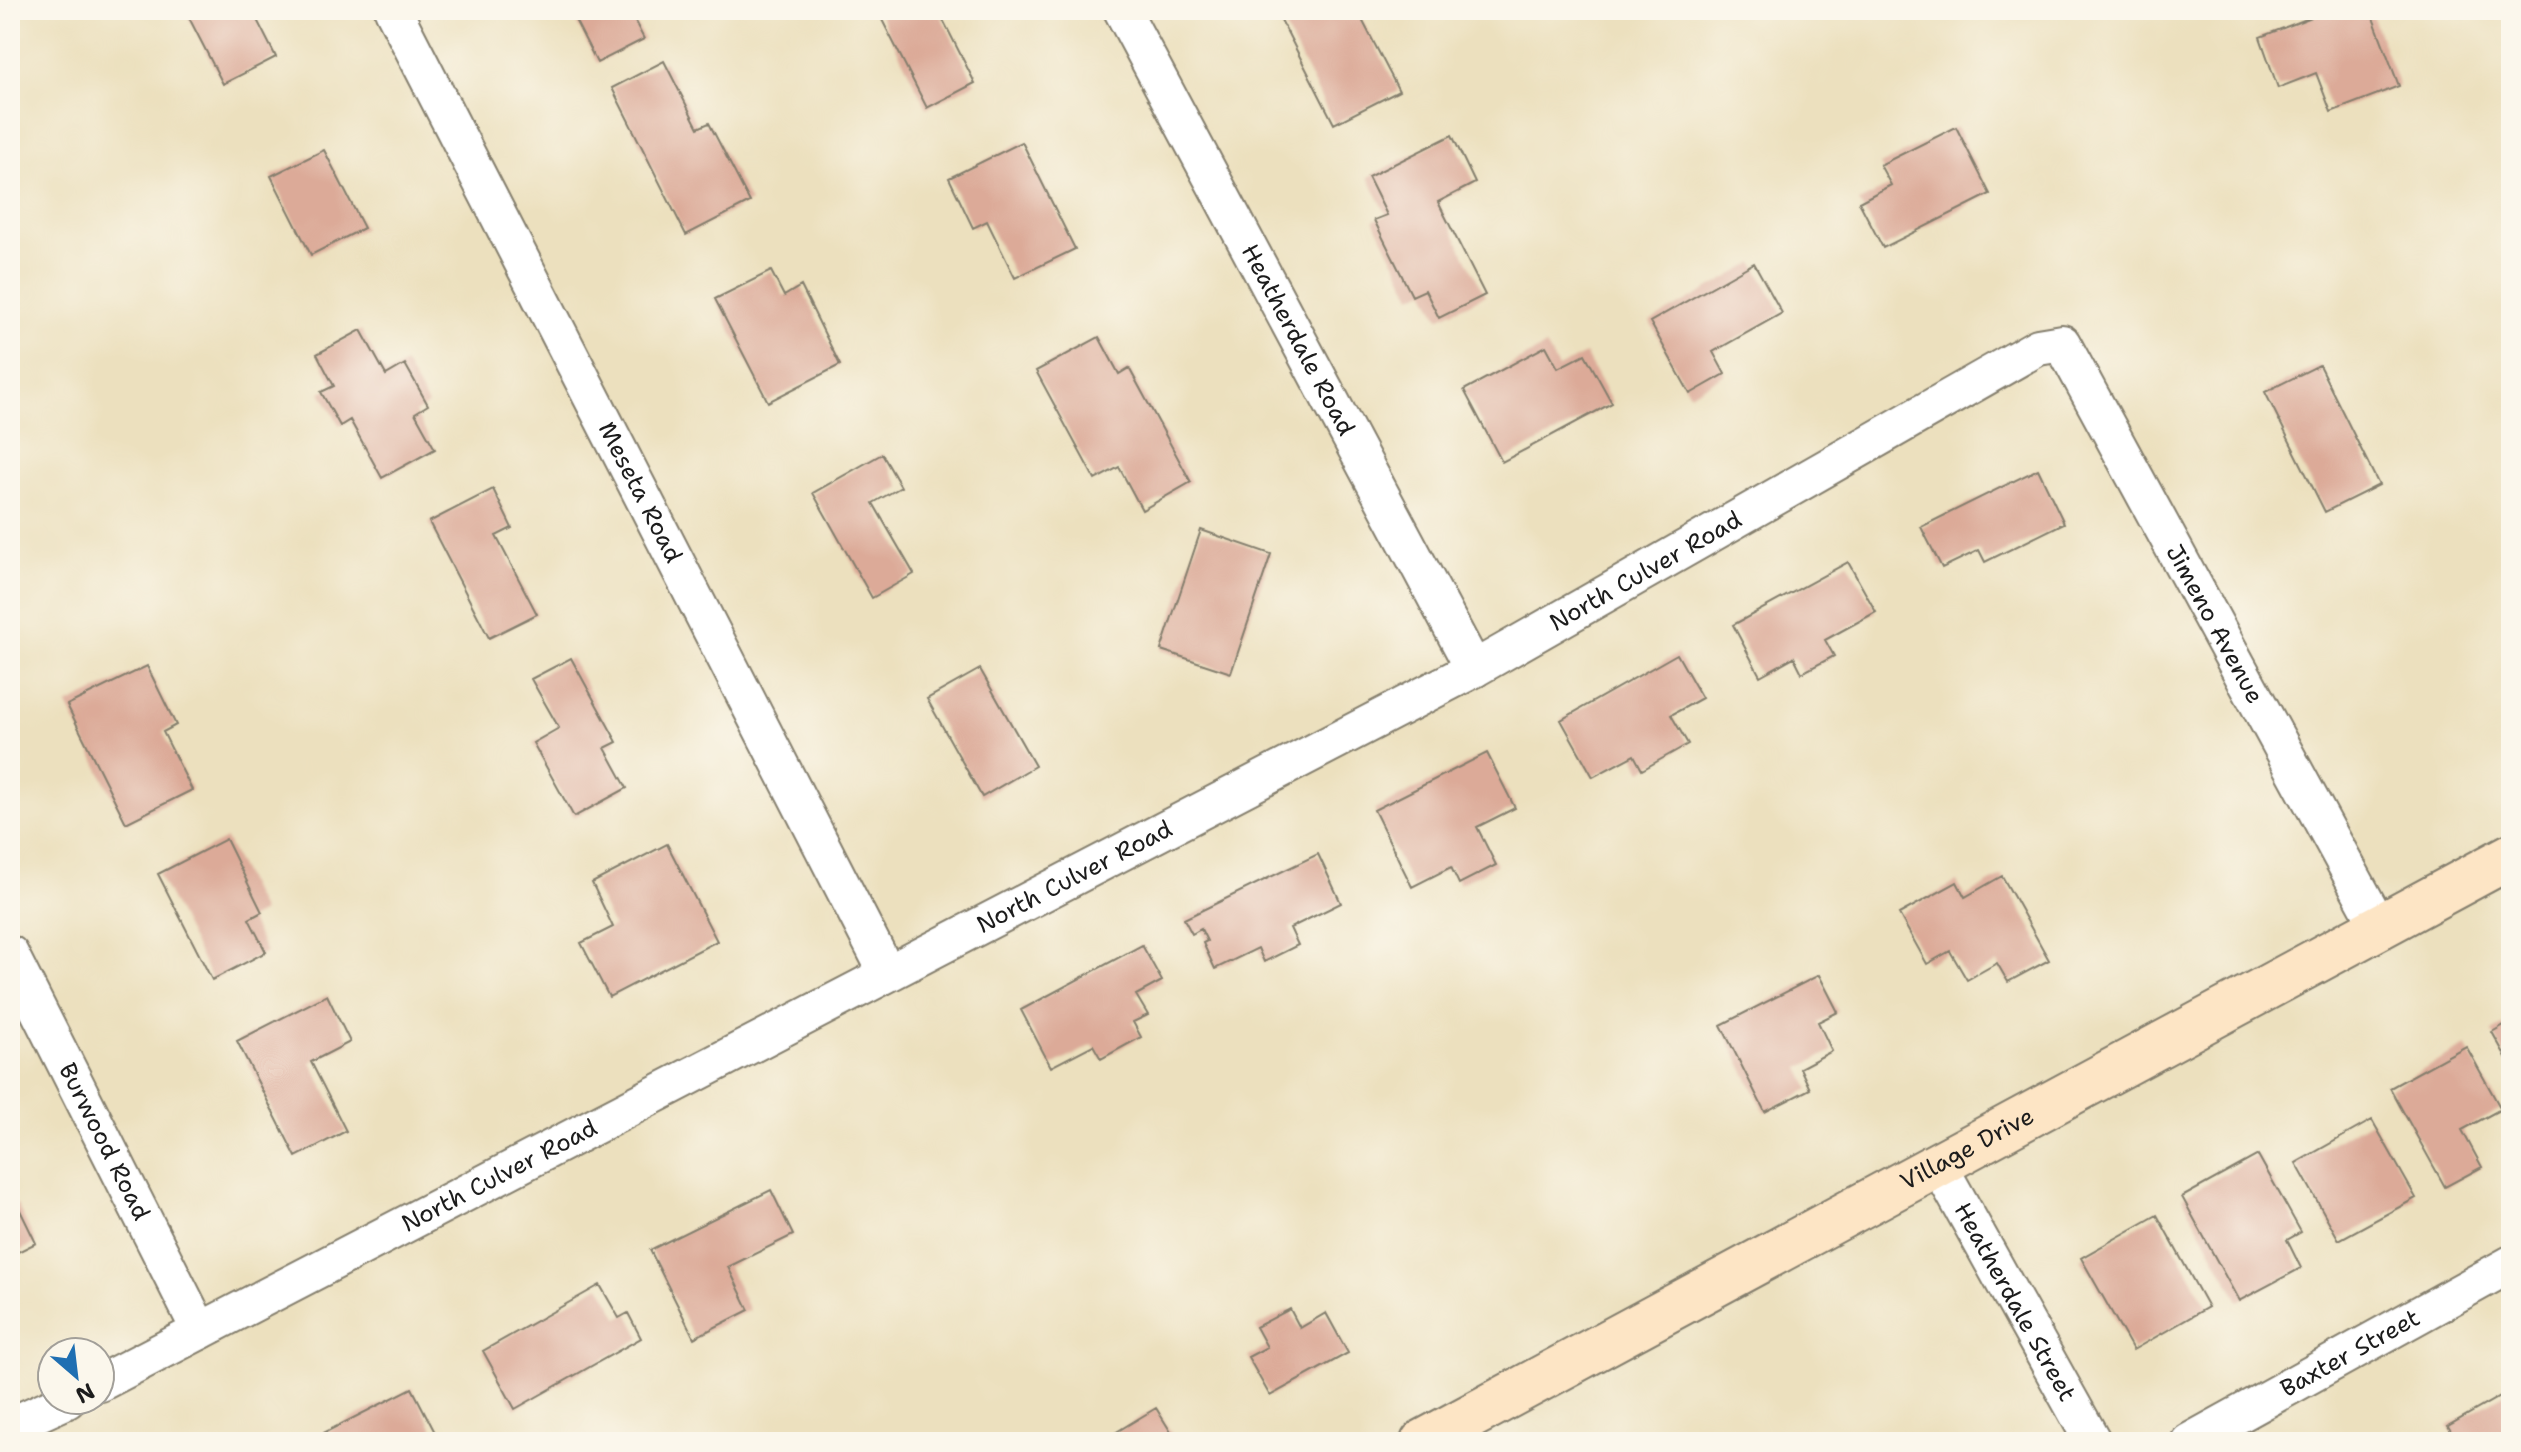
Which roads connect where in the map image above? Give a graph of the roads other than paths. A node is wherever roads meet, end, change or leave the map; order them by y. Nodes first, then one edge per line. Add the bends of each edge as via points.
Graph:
1 (393, 10) edge
2 (1122, 10) edge
3 (2038, 347) joint
4 (1474, 669) junction
5 (2511, 856) edge
6 (2379, 926) junction
7 (10, 954) edge
8 (887, 973) junction
9 (1938, 1164) junction
10 (2511, 1264) edge
11 (200, 1331) junction
12 (116, 1375) edge
13 (36, 1414) edge
14 (10, 1426) edge
15 (1423, 1442) edge
16 (2093, 1442) edge
17 (2189, 1442) edge

1 - 8 street, Meseta Road
2 - 4 street, Heatherdale Road
3 - 4 street, North Culver Road
3 - 6 street, Jimeno Avenue via 2062,343
4 - 8 street, North Culver Road
5 - 6 main road, Village Drive
6 - 9 main road, Village Drive
7 - 11 street, Burwood Road
8 - 11 street, North Culver Road
9 - 15 main road, Village Drive
9 - 16 street, Heatherdale Street
10 - 17 street, Baxter Street
11 - 12 street, North Culver Road
13 - 14 street

